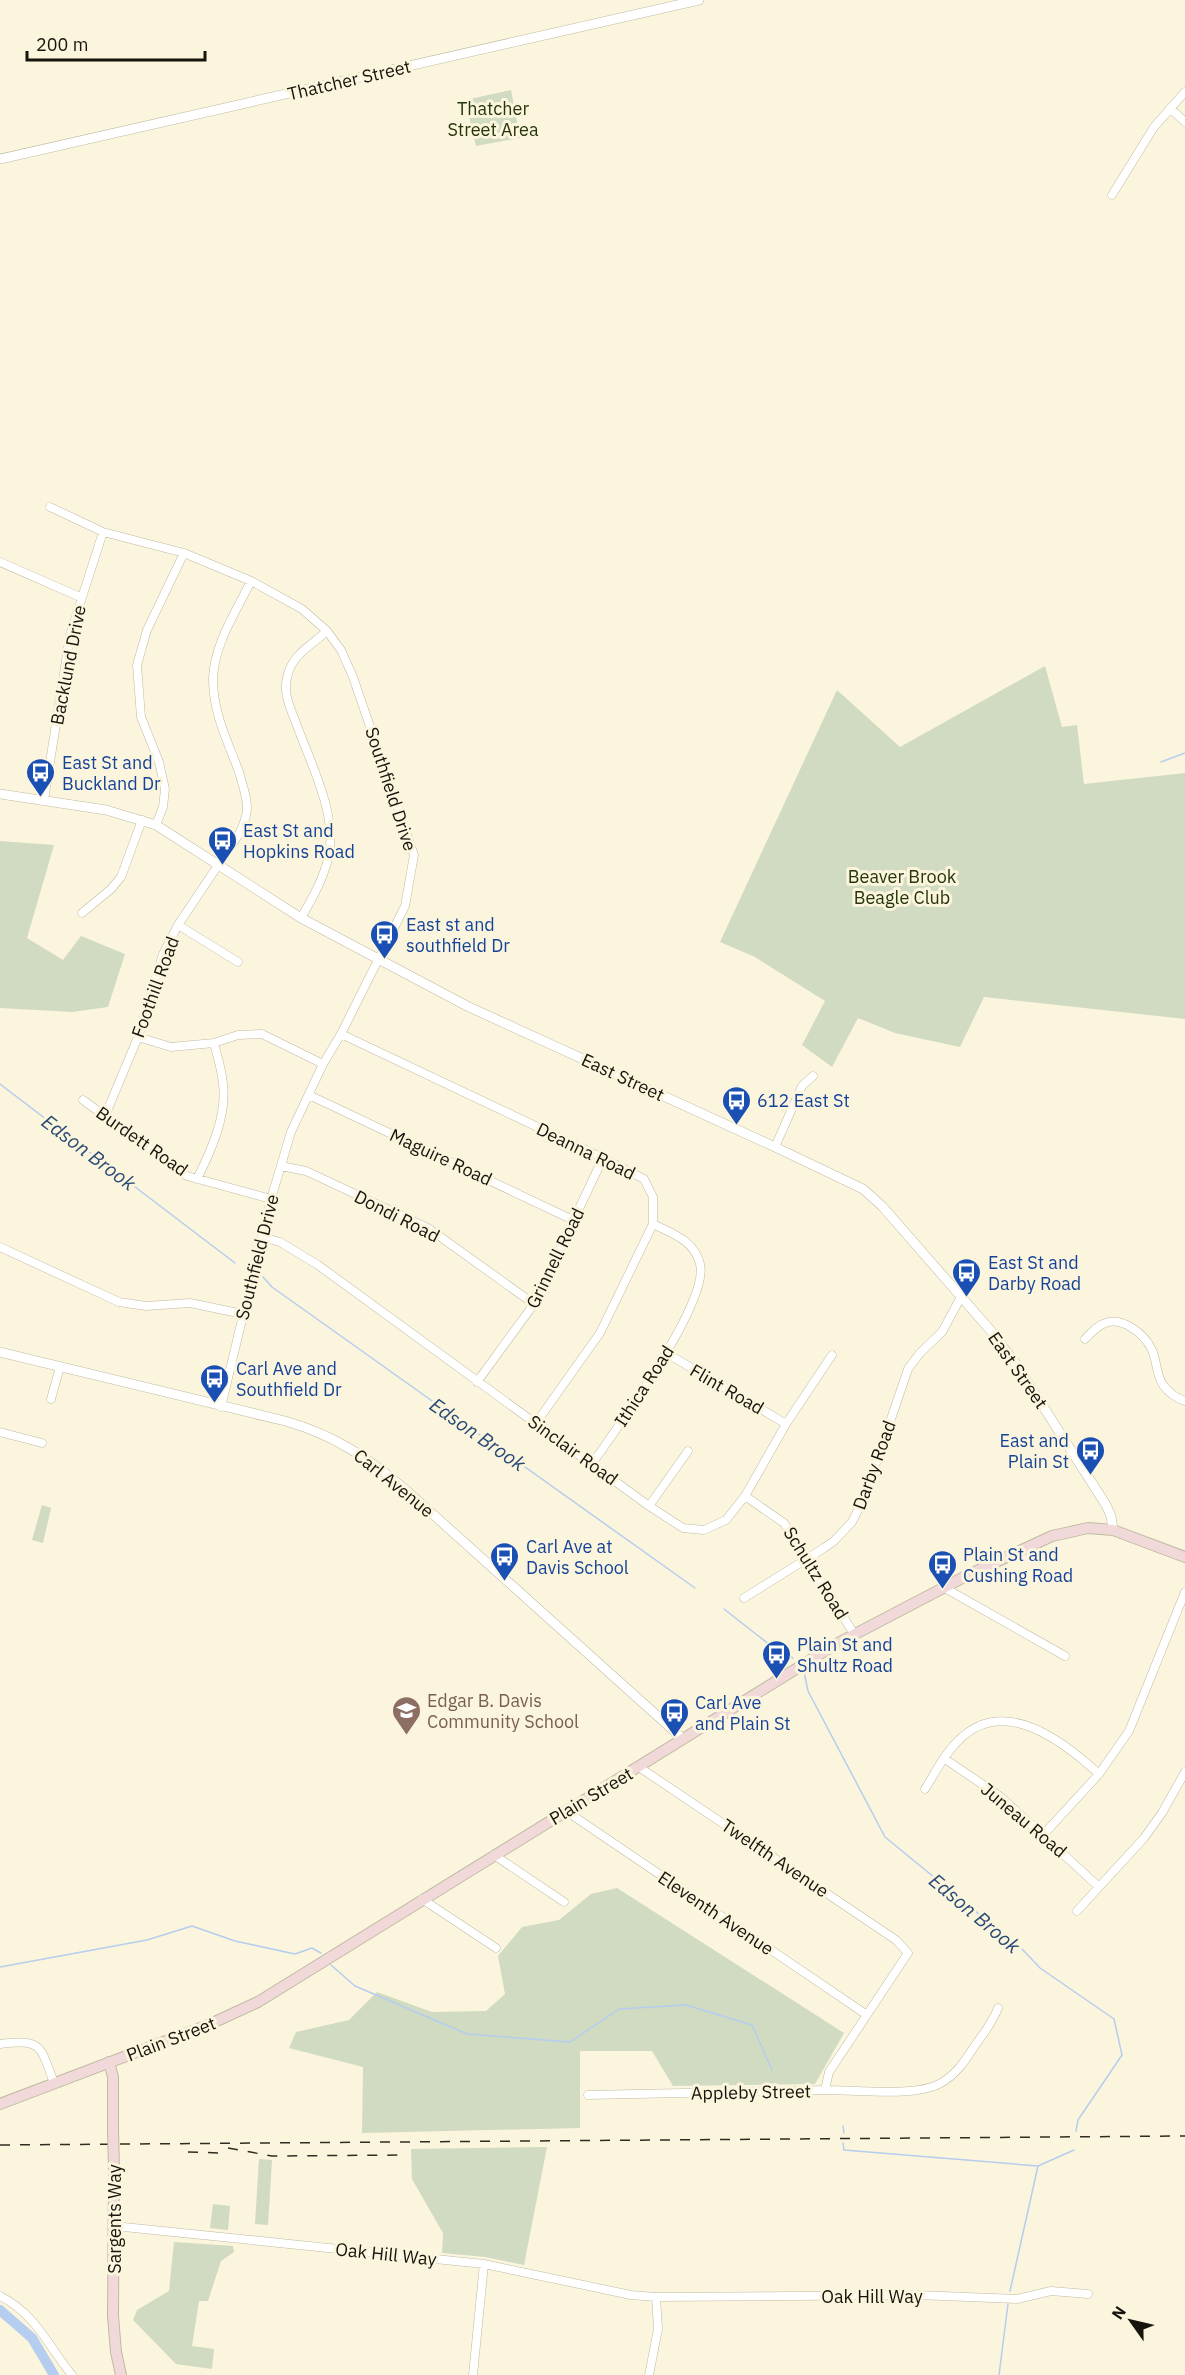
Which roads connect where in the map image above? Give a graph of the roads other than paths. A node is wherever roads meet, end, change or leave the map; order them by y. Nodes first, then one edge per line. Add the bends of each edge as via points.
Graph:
1 (699, 0) edge
2 (1185, 92) edge
3 (1170, 108) junction
4 (1185, 122) edge
5 (0, 159) edge
6 (1112, 195) dead end
7 (50, 507) dead end
8 (103, 532) junction
9 (184, 553) junction
10 (0, 562) edge
11 (251, 581) junction
12 (80, 597) junction
13 (327, 631) junction
14 (0, 794) edge
15 (44, 800) junction
16 (142, 820) junction
17 (156, 825) junction
18 (218, 865) junction
19 (82, 913) dead end
20 (301, 918) junction
21 (178, 925) junction
22 (378, 961) junction
23 (238, 962) dead end
24 (341, 1034) junction
25 (138, 1037) junction
26 (214, 1043) junction
27 (323, 1064) junction
28 (813, 1076) dead end
29 (309, 1095) junction
30 (83, 1100) dead end
31 (105, 1116) junction
32 (775, 1147) junction
33 (603, 1158) junction
34 (281, 1166) junction
35 (197, 1179) junction
36 (271, 1199) junction
37 (573, 1220) junction
38 (653, 1224) junction
39 (262, 1237) junction
40 (0, 1247) edge
41 (962, 1295) junction
42 (534, 1304) junction
43 (243, 1314) junction
44 (1085, 1339) dead end
45 (0, 1352) edge
46 (668, 1354) junction
47 (832, 1355) dead end
48 (60, 1367) junction
49 (477, 1382) junction
50 (51, 1399) dead end
51 (1185, 1401) edge
52 (221, 1407) junction
53 (536, 1422) junction
54 (786, 1424) junction
55 (0, 1432) edge
56 (42, 1443) dead end
57 (688, 1451) dead end
58 (592, 1464) junction
59 (745, 1496) junction
60 (649, 1506) junction
61 (1113, 1530) junction
62 (1185, 1557) edge
63 (807, 1559) junction
64 (943, 1587) junction
65 (1185, 1592) edge
66 (744, 1598) dead end
67 (854, 1634) junction
68 (1065, 1656) dead end
69 (682, 1738) junction
70 (945, 1759) junction
71 (639, 1767) junction
72 (1185, 1772) edge
73 (1099, 1774) junction
74 (925, 1789) dead end
75 (566, 1811) junction
76 (1044, 1834) junction
77 (494, 1855) junction
78 (1099, 1887) junction
79 (422, 1899) junction
80 (564, 1902) dead end
81 (1077, 1911) dead end
82 (496, 1948) dead end
83 (908, 1953) joint
84 (998, 2008) dead end
85 (867, 2015) junction
86 (0, 2044) edge
87 (109, 2062) junction
88 (54, 2083) junction
89 (825, 2090) junction
90 (588, 2095) dead end
91 (0, 2104) edge
92 (114, 2226) junction
93 (484, 2264) junction
94 (1088, 2294) dead end
95 (0, 2296) edge
96 (656, 2297) junction
97 (72, 2375) edge
98 (121, 2375) edge
99 (473, 2375) edge
100 (649, 2375) edge

1 - 5 street, Thatcher Street
2 - 3 street
3 - 4 street
3 - 6 street
7 - 8 street, Southfield Drive
8 - 9 street, Southfield Drive
8 - 12 street, Backlund Drive
9 - 11 street, Southfield Drive
9 - 17 street via 147,630 137,665 141,717 165,789
10 - 12 street
11 - 13 street, Southfield Drive via 302,609
11 - 18 street, Foothill Road via 222,640 214,666 218,713 247,808 243,827
12 - 15 street, Backlund Drive via 70,634
13 - 20 street via 296,657 286,681 288,703 324,803 331,835 326,868
13 - 22 street, Southfield Drive via 353,677 414,855 405,906
14 - 15 street, East Street
15 - 16 street, East Street
16 - 17 street, East Street
16 - 19 street via 121,877
17 - 18 street, East Street
18 - 20 street, East Street
18 - 21 street, Foothill Road
20 - 22 street, East Street
21 - 23 street
21 - 25 street, Foothill Road via 164,954
22 - 24 street, Southfield Drive
22 - 32 street, East Street
24 - 27 street, Southfield Drive
24 - 33 street, Deanna Road
25 - 26 street via 171,1047
25 - 31 street, Foothill Road
26 - 27 street via 238,1035 262,1034
26 - 35 street via 224,1085 223,1103 212,1150
27 - 29 street, Southfield Drive
28 - 32 street via 802,1086
29 - 34 street, Southfield Drive via 291,1132
29 - 37 street, Maguire Road
30 - 31 street, Burdett Road
31 - 35 street, Burdett Road via 187,1176
32 - 41 street, East Street via 863,1189
33 - 37 street, Grinnell Road
33 - 38 street, Deanna Road via 644,1179 653,1197
34 - 36 street, Southfield Drive
34 - 42 street, Dondi Road via 306,1171 428,1228
35 - 36 street, Burdett Road
36 - 39 street, Southfield Drive
37 - 42 street, Grinnell Road
38 - 46 street, Ithica Road via 690,1243 701,1265 699,1284
38 - 53 street, Deanna Road via 600,1333
39 - 43 street, Southfield Drive
39 - 49 street, Sinclair Road via 280,1242 318,1265
40 - 43 street via 119,1302 146,1306 190,1303
41 - 61 street, East Street via 1016,1364 1106,1505
41 - 63 street, Darby Road via 942,1332 908,1369 870,1484 852,1522 834,1541
42 - 49 street, Grinnell Road
43 - 52 street, Southfield Drive
44 - 51 street via 1109,1322 1133,1329 1151,1347 1164,1386
45 - 48 street, Carl Avenue
46 - 54 street, Flint Road
46 - 58 street, Ithica Road
47 - 54 street, Sinclair Road
48 - 50 street
48 - 52 street, Carl Avenue
49 - 53 street, Sinclair Road
52 - 69 street, Carl Avenue via 305,1427 368,1459
53 - 58 street, Sinclair Road
54 - 59 street, Sinclair Road
55 - 56 street
57 - 60 street
58 - 60 street, Sinclair Road
59 - 60 street, Sinclair Road via 726,1520 704,1530 683,1528
59 - 63 street, Schultz Road via 779,1518
61 - 62 main road, Plain Street
61 - 64 main road, Plain Street via 1088,1528 1058,1534
63 - 66 street, Darby Road
63 - 67 street, Schultz Road
64 - 67 main road, Plain Street
64 - 68 street
65 - 73 street via 1137,1713
67 - 69 main road, Plain Street
69 - 71 main road, Plain Street
70 - 73 street via 972,1729 988,1722 1016,1721 1069,1748
70 - 74 street
70 - 76 street, Juneau Road via 1001,1797
71 - 75 main road, Plain Street
71 - 83 street, Twelfth Avenue via 896,1940
72 - 78 street via 1154,1826
73 - 76 street
75 - 77 main road, Plain Street
75 - 85 street, Eleventh Avenue
76 - 78 street, Juneau Road
77 - 79 main road, Plain Street
77 - 80 street
78 - 81 street
79 - 82 street
79 - 87 main road, Plain Street via 248,2007
83 - 85 street, Appleby Street
84 - 89 street via 969,2055 940,2083 918,2091
85 - 89 street, Appleby Street via 829,2072
86 - 88 street via 23,2041 35,2045
87 - 88 main road, Plain Street
87 - 92 main road, Sargents Way, bridge via 113,2078
88 - 91 main road, Plain Street
89 - 90 street, Appleby Street
92 - 93 street, Oak Hill Way
92 - 98 main road, Sargents Way via 113,2316
93 - 96 street, Oak Hill Way
93 - 99 street
94 - 96 street, Oak Hill Way via 1050,2291 1017,2299 917,2295
95 - 97 street via 39,2326
96 - 100 street via 658,2329

